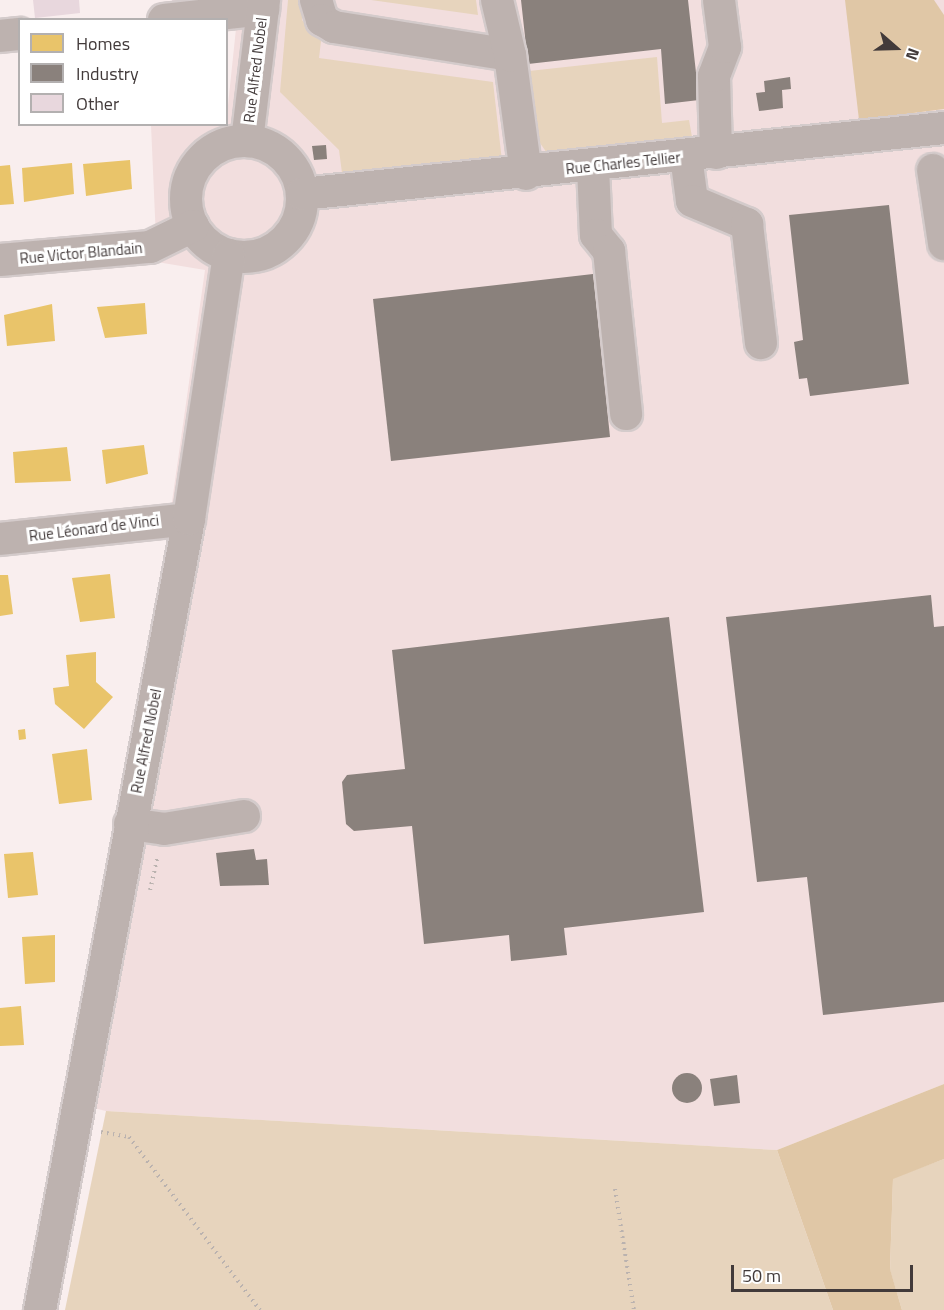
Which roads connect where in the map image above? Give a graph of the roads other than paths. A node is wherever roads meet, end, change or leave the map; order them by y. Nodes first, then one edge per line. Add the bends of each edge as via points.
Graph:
1 (316, 0) edge
2 (497, 0) edge
3 (719, 0) edge
4 (263, 5) edge
5 (177, 18) edge
6 (18, 34) edge
7 (0, 36) edge
8 (510, 55) junction
9 (944, 128) edge
10 (246, 141) junction
11 (701, 155) junction
12 (593, 167) junction
13 (933, 171) dead end
14 (526, 174) junction
15 (302, 194) junction
16 (193, 226) junction
17 (944, 244) edge
18 (229, 255) junction
19 (0, 260) edge
20 (761, 343) dead end
21 (626, 414) dead end
22 (189, 519) junction
23 (0, 539) edge
24 (244, 816) dead end
25 (130, 824) junction
26 (40, 1310) edge

1 - 8 street via 322,20 334,27
2 - 8 street
3 - 11 street via 725,47 714,76
4 - 5 street
4 - 10 street, Rue Alfred Nobel
6 - 7 street
8 - 14 street
9 - 11 street, Rue Charles Tellier
10 - 15 street via 278,151 290,163
10 - 16 street via 214,150 191,175 187,209
11 - 12 street, Rue Charles Tellier
11 - 20 street via 692,201 747,224
12 - 14 street, Rue Charles Tellier
12 - 21 street via 596,235 609,251
13 - 17 street
14 - 15 street, Rue Charles Tellier
15 - 18 street via 300,216 281,243 251,256
16 - 18 street via 214,249
16 - 19 street, Rue Victor Blandain via 150,248
18 - 22 street, Rue Alfred Nobel
22 - 23 street, Rue Léonard de Vinci
22 - 25 street, Rue Alfred Nobel
24 - 25 street via 164,829
25 - 26 street, Rue Alfred Nobel

